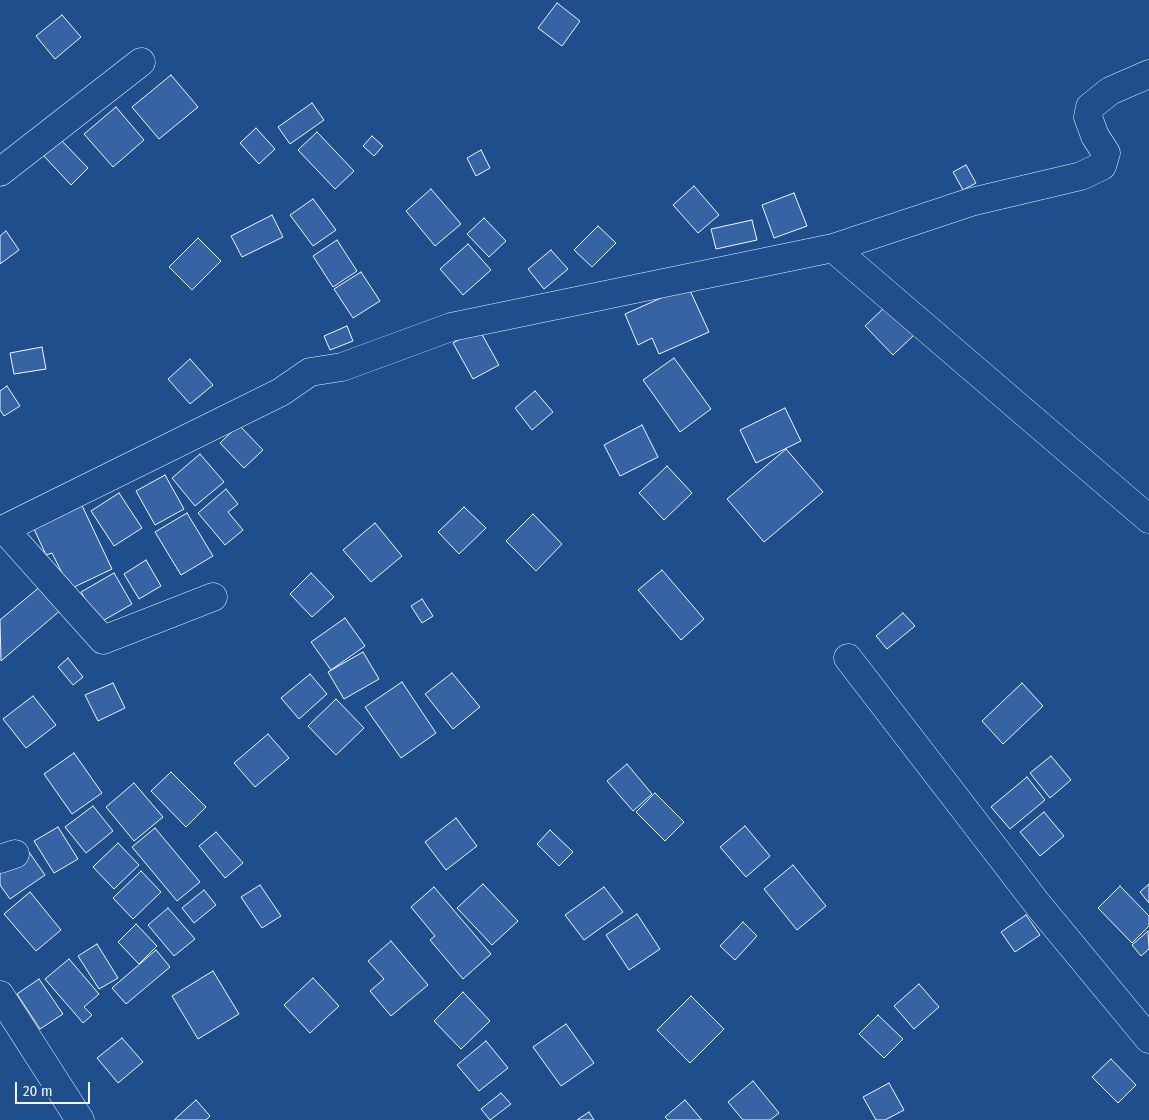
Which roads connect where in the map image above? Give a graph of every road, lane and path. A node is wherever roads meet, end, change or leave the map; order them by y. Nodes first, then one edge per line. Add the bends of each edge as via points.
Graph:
1 (141, 62) dead end
2 (1149, 74) edge
3 (0, 172) edge
4 (833, 248) junction
5 (1149, 519) edge
6 (2, 531) edge
7 (213, 597) dead end
8 (848, 658) dead end
9 (0, 995) edge
10 (1149, 1039) edge
11 (80, 1120) edge

1 - 3 street
2 - 4 street via 1110,91 1090,106 1088,116 1092,129 1106,152 1102,166 1046,186 971,202
4 - 5 street
4 - 6 street via 451,327 342,367 310,372 281,392
6 - 7 street via 103,640
8 - 10 street via 1039,906
9 - 11 street

